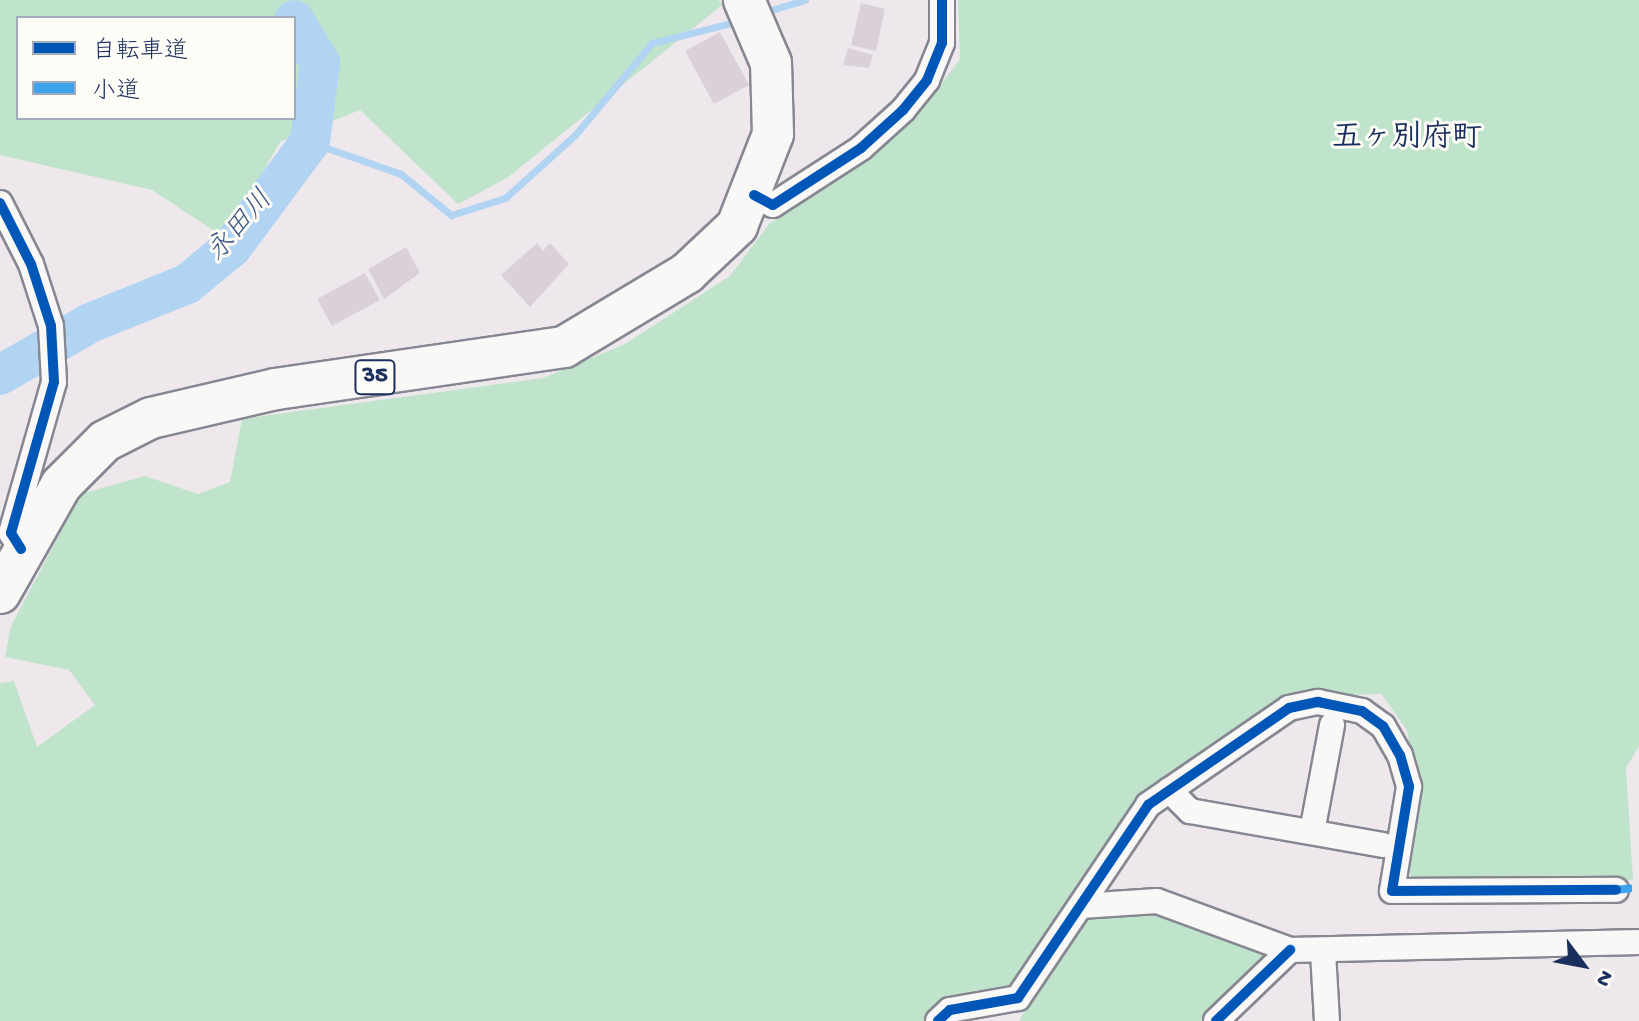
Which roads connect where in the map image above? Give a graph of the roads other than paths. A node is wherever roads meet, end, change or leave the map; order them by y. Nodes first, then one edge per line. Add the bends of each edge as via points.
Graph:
1 (744, 0) edge
2 (942, 0) edge
3 (760, 183) junction
4 (0, 203) edge
5 (21, 549) junction
6 (0, 593) edge
7 (1332, 725) dead end
8 (1169, 790) junction
9 (1312, 832) junction
10 (1383, 845) dead end
11 (1616, 890) dead end
12 (1081, 906) junction
13 (1639, 942) edge
14 (1290, 950) junction
15 (1323, 952) junction
16 (1005, 1013) edge
17 (938, 1021) edge
18 (1216, 1021) edge
19 (1327, 1021) edge

1 - 3 main road, 35 via 775,89
2 - 3 street via 942,43 927,80 903,110 861,148 773,205
3 - 5 main road, 35 via 737,226 687,273 564,347 276,389 151,418 85,459
4 - 5 street via 31,264 51,326 54,382 11,533
5 - 6 main road, 35
7 - 9 street
8 - 9 street via 1190,811
8 - 11 street via 1289,708 1337,702 1383,726 1400,755 1409,787 1392,891
8 - 12 street via 1148,805
9 - 10 street
12 - 14 street via 1157,901
12 - 16 street
13 - 15 street
14 - 15 street
14 - 18 street
15 - 19 street
16 - 17 street via 976,1003

